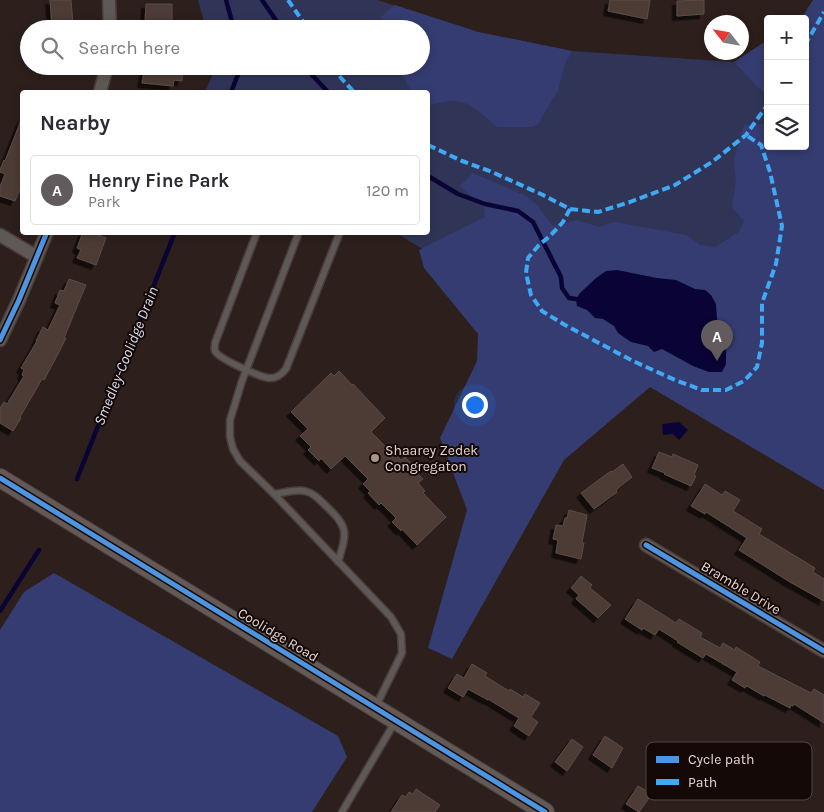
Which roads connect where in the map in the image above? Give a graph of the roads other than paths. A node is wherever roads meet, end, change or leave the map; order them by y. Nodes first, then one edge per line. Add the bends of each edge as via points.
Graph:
1 (109, 0) edge
2 (110, 20) edge
3 (105, 75) edge
4 (101, 90) edge
5 (0, 235) edge
6 (45, 235) edge
7 (257, 235) edge
8 (298, 235) edge
9 (339, 235) edge
10 (37, 258) junction
11 (0, 340) edge
12 (245, 370) junction
13 (0, 478) edge
14 (274, 494) junction
15 (646, 545) dead end
16 (338, 562) junction
17 (824, 651) edge
18 (375, 708) junction
19 (395, 721) junction
20 (342, 812) edge
21 (545, 812) edge

1 - 2 street
3 - 4 street
5 - 10 street
6 - 10 street
7 - 12 lane via 214,343 218,355
8 - 12 lane
9 - 12 lane via 286,369 280,376 270,378
10 - 11 street
12 - 14 lane via 230,420 230,437 240,460
13 - 18 street, Coolidge Road
14 - 16 lane
14 - 16 lane via 304,490 338,517 344,528 345,540
15 - 17 street, Bramble Drive
16 - 18 lane via 391,617 401,634 402,653
18 - 19 street, Coolidge Road
19 - 20 lane
19 - 21 street, Coolidge Road

